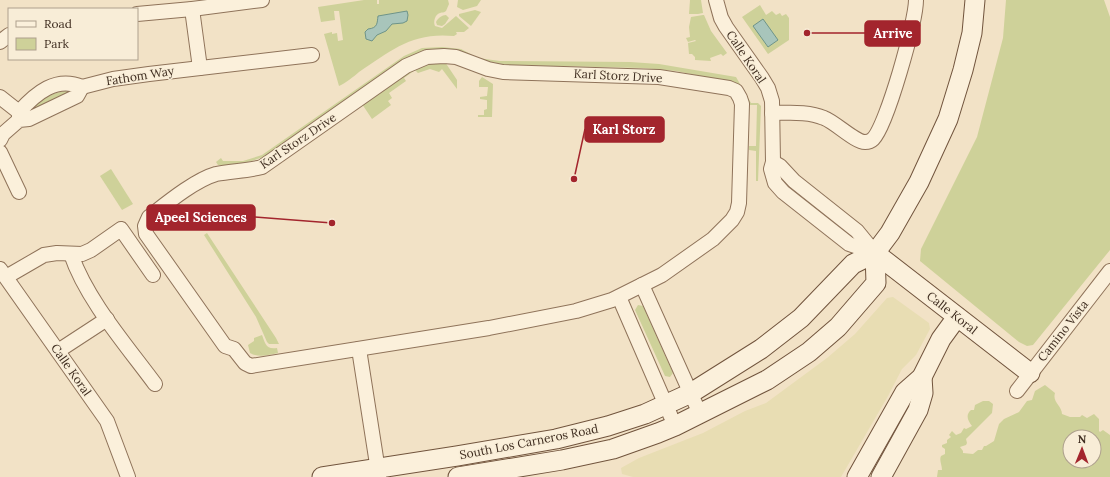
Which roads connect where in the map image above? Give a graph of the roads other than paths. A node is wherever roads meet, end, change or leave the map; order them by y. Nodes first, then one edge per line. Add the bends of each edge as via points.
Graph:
1 (262, 0) edge
2 (716, 0) edge
3 (916, 0) edge
4 (975, 0) edge
5 (227, 2) edge
6 (192, 9) junction
7 (138, 14) edge
8 (8, 36) edge
9 (0, 42) edge
10 (312, 55) dead end
11 (200, 68) junction
12 (82, 87) junction
13 (0, 97) edge
14 (772, 113) junction
15 (19, 116) junction
16 (0, 140) edge
17 (0, 152) edge
18 (19, 192) dead end
19 (875, 253) junction
20 (71, 254) junction
21 (1110, 271) edge
22 (3, 273) edge
23 (153, 275) dead end
24 (642, 285) junction
25 (619, 297) junction
26 (956, 317) junction
27 (107, 319) junction
28 (358, 350) junction
29 (58, 351) junction
30 (1030, 373) junction
31 (922, 377) junction
32 (155, 384) dead end
33 (1017, 391) dead end
34 (690, 393) junction
35 (666, 405) junction
36 (700, 414) junction
37 (675, 426) junction
38 (378, 473) edge
39 (128, 477) edge
40 (322, 477) edge
41 (458, 477) edge
42 (857, 477) edge
43 (881, 477) edge

1 - 5 street
2 - 14 street, Calle Koral via 726,27 768,88
3 - 14 street via 903,62 878,131 869,142 857,140 818,116
4 - 19 main road, South Los Carneros Road via 972,33 948,119 919,182 890,233
5 - 6 street
6 - 7 street
6 - 11 street
8 - 9 street
10 - 11 street, Fathom Way
11 - 12 street, Fathom Way
12 - 15 street, Fathom Way via 77,96 29,119
12 - 15 street, Fathom Way via 72,83 49,88 32,97
13 - 15 street
14 - 19 street, Calle Koral via 771,168 775,183 850,244
15 - 16 street, Fathom Way
17 - 18 street
19 - 26 main road, Calle Koral
19 - 34 main road, South Los Carneros Road via 853,264 801,318 761,349
19 - 36 main road, South Los Carneros Road via 876,283 838,327 809,352 767,380
20 - 22 street via 44,254
20 - 23 street via 82,254 91,250 121,229
20 - 27 street via 77,271
21 - 30 street, Camino Vista
22 - 29 street, Calle Koral
24 - 25 street, Karl Storz Drive
24 - 28 street, Karl Storz Drive via 662,275 713,239 737,212 742,104 736,91 711,84 659,77 503,72 488,70 456,57 427,58 406,66 262,167 215,174 200,180 149,217 145,226 146,234 225,346 234,349 245,363 251,366
24 - 34 street
25 - 28 street, Karl Storz Drive via 576,311
25 - 35 street
26 - 30 main road, Calle Koral
26 - 31 main road via 941,339
27 - 29 street
27 - 32 street
28 - 38 street
29 - 39 street, Calle Koral via 107,421
30 - 33 street, Camino Vista
31 - 42 main road via 904,392
31 - 43 main road via 923,393 918,410
34 - 35 main road, South Los Carneros Road
34 - 36 street
35 - 37 street
35 - 38 main road, South Los Carneros Road via 608,426 556,439
36 - 37 main road, South Los Carneros Road
37 - 41 main road, South Los Carneros Road via 613,449
38 - 40 main road, South Los Carneros Road

